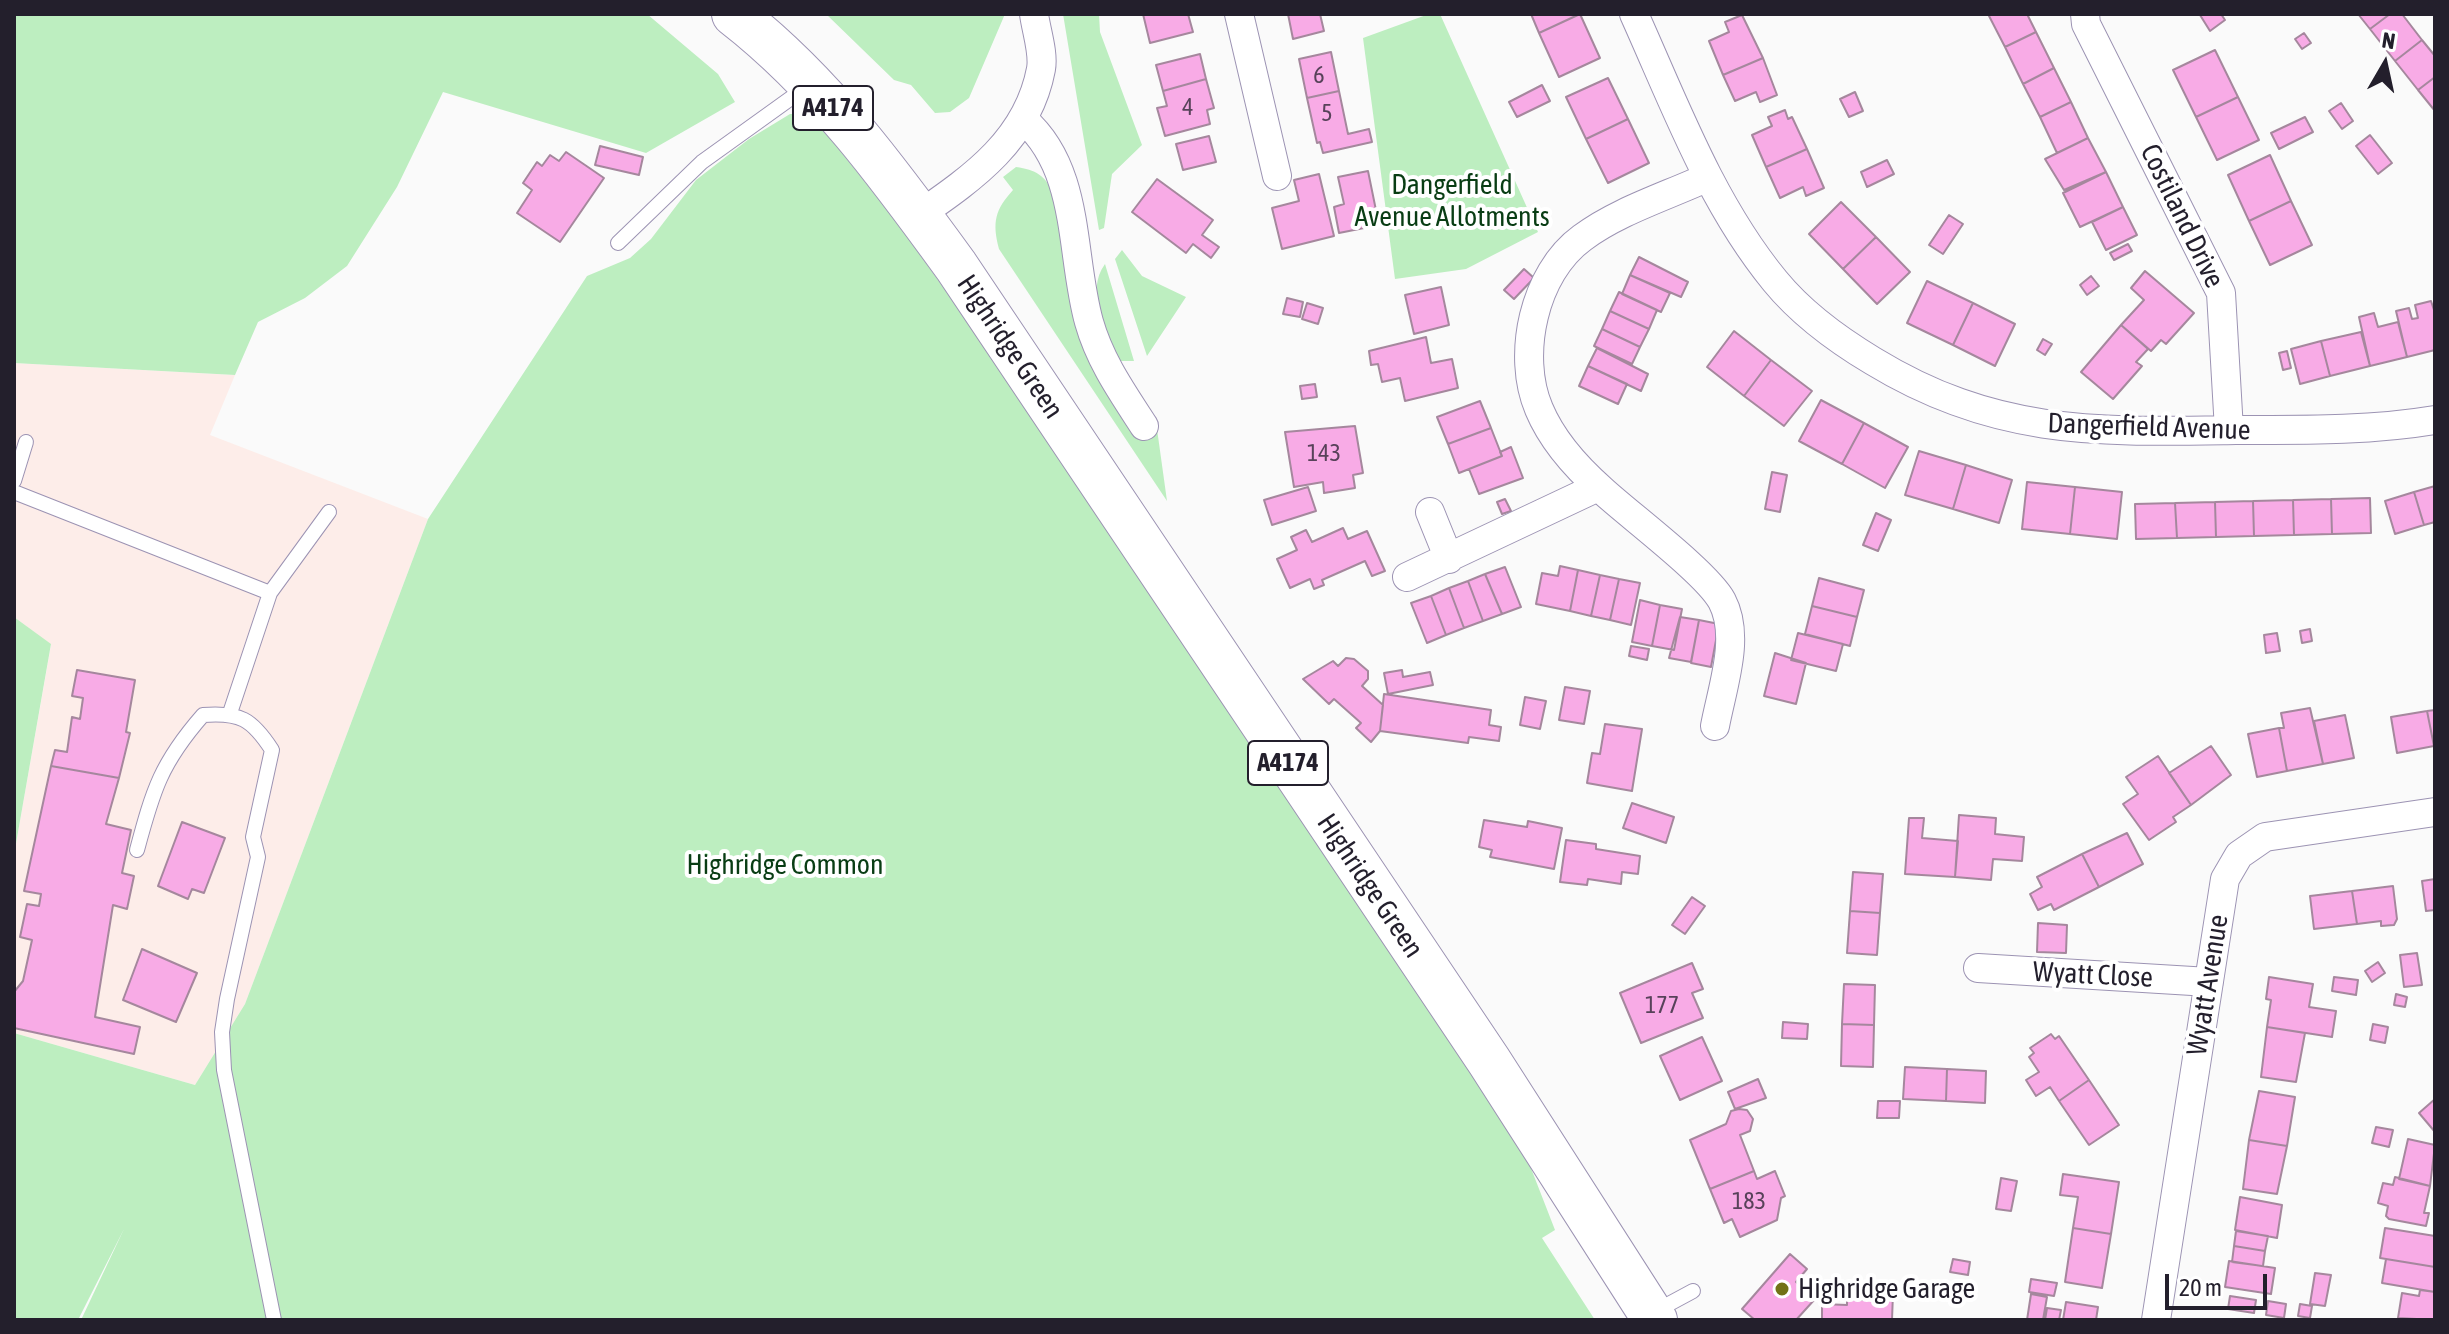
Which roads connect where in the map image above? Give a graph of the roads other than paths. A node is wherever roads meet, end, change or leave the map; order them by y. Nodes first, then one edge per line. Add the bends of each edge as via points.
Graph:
1 (734, 14) edge
2 (1034, 14) edge
3 (1239, 14) edge
4 (1634, 14) edge
5 (2085, 14) edge
6 (812, 83) junction
7 (1024, 120) junction
8 (1277, 176) dead end
9 (1708, 177) junction
10 (919, 215) junction
11 (618, 243) dead end
12 (2435, 420) edge
13 (1144, 426) dead end
14 (2229, 430) junction
15 (26, 442) dead end
16 (14, 481) edge
17 (1598, 487) junction
18 (14, 492) edge
19 (329, 512) dead end
20 (1430, 512) dead end
21 (1449, 559) junction
22 (1407, 577) dead end
23 (270, 593) junction
24 (230, 713) junction
25 (1715, 726) dead end
26 (2435, 812) edge
27 (137, 850) dead end
28 (1978, 968) dead end
29 (2209, 982) junction
30 (1693, 1291) dead end
31 (1651, 1318) edge
32 (274, 1320) edge
33 (2156, 1320) edge

1 - 6 highway, Highridge Green / A4174
2 - 7 street via 1042,66
3 - 8 street
4 - 9 street, Dangerfield Avenue
5 - 14 street, Costiland Drive via 2221,293
6 - 10 highway, Highridge Green / A4174
6 - 11 lane via 702,162
7 - 10 street via 982,171
7 - 13 street via 1043,137 1060,165 1089,321 1103,361
9 - 14 street, Dangerfield Avenue via 1776,282 1812,318 1905,381 1954,403 2013,420 2080,430
9 - 17 street via 1581,238 1557,262 1540,293 1529,333 1538,407 1555,440
10 - 31 highway, Highridge Green / A4174 via 1489,1061
12 - 14 street, Dangerfield Avenue via 2392,427
15 - 16 lane
17 - 21 street
17 - 25 street via 1722,600 1731,631
18 - 23 lane
19 - 23 lane
20 - 21 street
21 - 22 street
23 - 24 lane
24 - 27 lane via 203,715 173,749 150,798
24 - 32 lane via 257,727 272,750 253,837 258,857 222,1032 224,1070
26 - 29 street, Wyatt Avenue via 2265,837 2239,855 2225,879
28 - 29 street, Wyatt Close
29 - 33 street, Wyatt Avenue
30 - 31 lane

